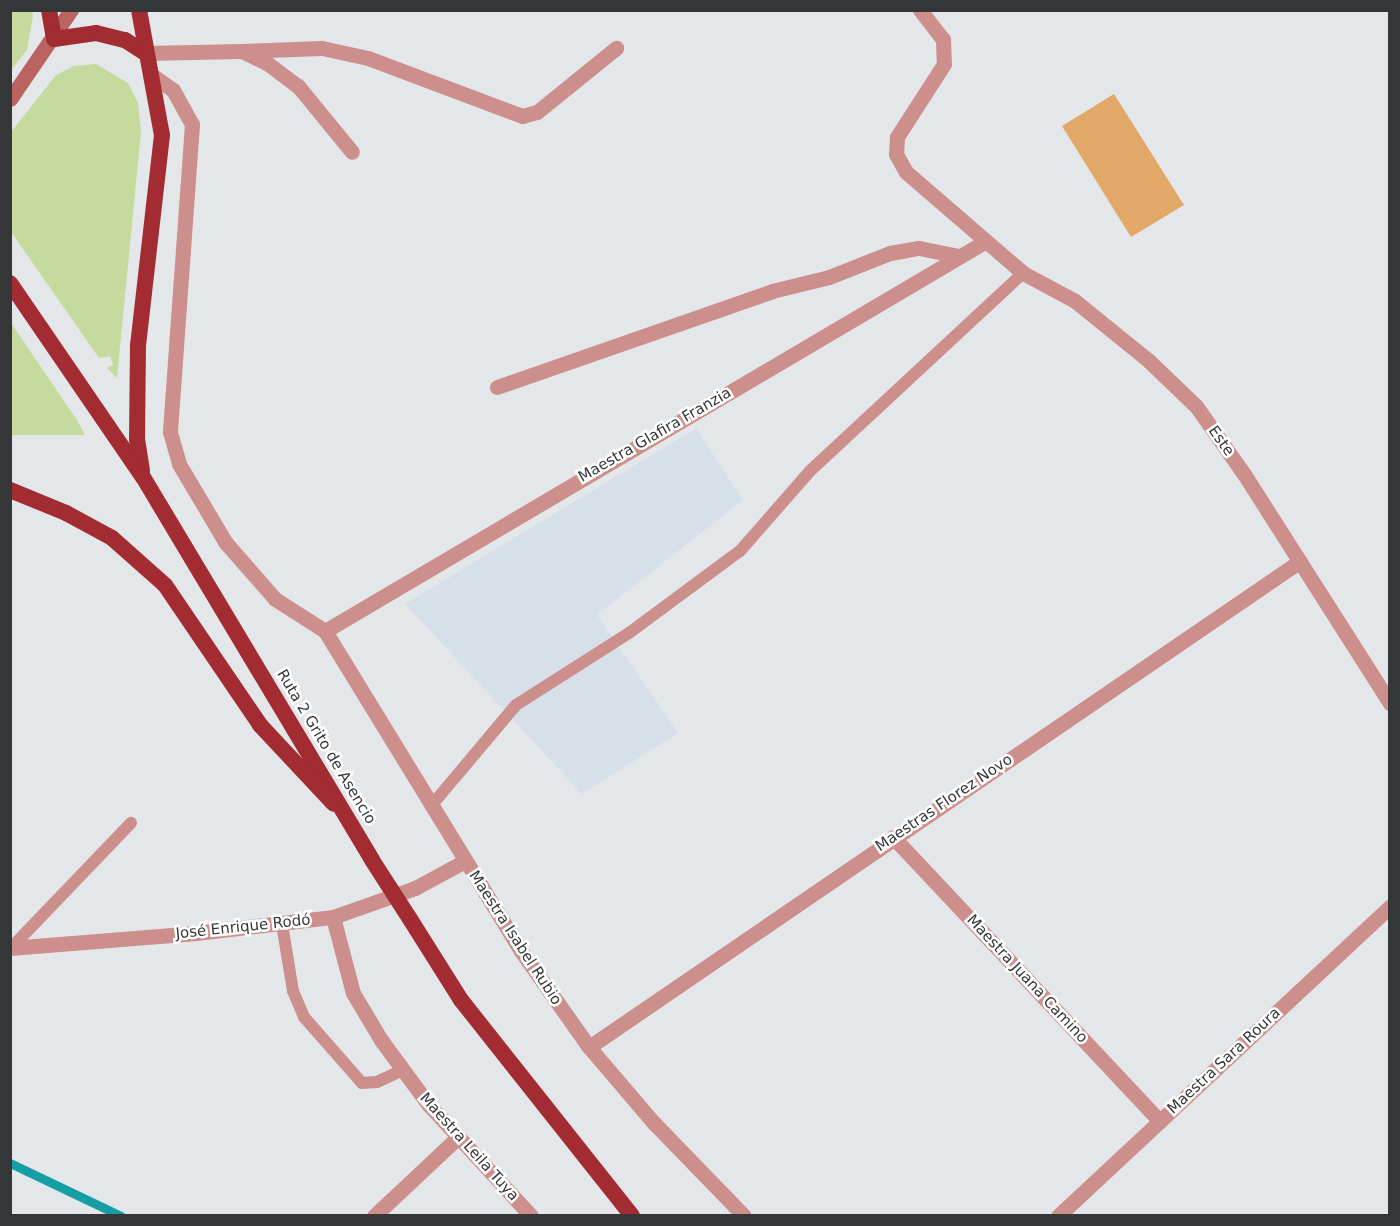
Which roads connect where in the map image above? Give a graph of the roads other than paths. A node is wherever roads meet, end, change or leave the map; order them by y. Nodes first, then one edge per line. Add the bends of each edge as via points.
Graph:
1 (49, 10) edge
2 (71, 10) edge
3 (139, 10) edge
4 (920, 10) edge
5 (54, 39) junction
6 (616, 48) dead end
7 (242, 51) junction
8 (145, 53) junction
9 (153, 75) junction
10 (10, 99) edge
11 (352, 152) dead end
12 (986, 241) junction
13 (959, 256) junction
14 (1023, 273) junction
15 (10, 283) edge
16 (496, 387) dead end
17 (143, 477) junction
18 (10, 490) edge
19 (1300, 561) junction
20 (326, 632) junction
21 (1389, 703) edge
22 (431, 806) junction
23 (346, 815) junction
24 (131, 823) dead end
25 (893, 837) junction
26 (465, 861) junction
27 (1389, 906) edge
28 (333, 917) junction
29 (282, 924) junction
30 (11, 947) edge
31 (589, 1047) junction
32 (403, 1070) junction
33 (1160, 1121) junction
34 (457, 1137) junction
35 (374, 1215) edge
36 (531, 1215) edge
37 (632, 1215) edge
38 (744, 1215) edge
39 (1058, 1215) edge

1 - 5 highway
2 - 5 main road
3 - 8 highway
4 - 12 street, Este via 943,39 944,64 897,137 896,154 906,172
5 - 8 highway via 96,33 125,40
5 - 10 main road
6 - 7 street via 537,112 522,116 368,58 322,48
7 - 8 street
7 - 11 street via 267,63 298,86
8 - 9 highway
9 - 17 highway via 162,135 138,345 137,439
9 - 20 street via 173,90 192,124 170,432 178,464 225,543 275,598
12 - 13 street, Maestra Glafira Franzia
12 - 14 street, Este
13 - 16 street via 919,248 890,253 829,277 772,291
13 - 20 street, Maestra Glafira Franzia
14 - 19 street, Este via 1075,301 1149,361 1196,406
14 - 22 lane via 810,471 740,551 629,633 516,705
15 - 17 highway, Ruta 2 Grito de Asencio
17 - 23 highway, Ruta 2 Grito de Asencio
18 - 23 highway via 66,513 112,538 165,585 260,725 307,780
19 - 21 street, Este
19 - 25 street, Maestras Florez Novo
20 - 22 street, Maestra Isabel Rubio
22 - 26 street, Maestra Isabel Rubio
23 - 37 highway, Ruta 2 Grito de Asencio, bridge via 461,1000
24 - 30 lane
25 - 31 street, Maestras Florez Novo
25 - 33 street, Maestra Juana Camino
26 - 28 street, José Enrique Rodó via 416,888
26 - 31 street, Maestra Isabel Rubio via 521,951
27 - 33 street, Maestra Sara Roura
28 - 29 street, José Enrique Rodó
28 - 32 street, Maestra Leila Tuya via 353,993
29 - 30 street, José Enrique Rodó
29 - 32 lane via 293,991 304,1017 362,1083 377,1082
31 - 38 street, Maestra Isabel Rubio via 654,1123
32 - 34 street, Maestra Leila Tuya
33 - 39 street, Maestra Sara Roura
34 - 35 street
34 - 36 street, Maestra Leila Tuya

